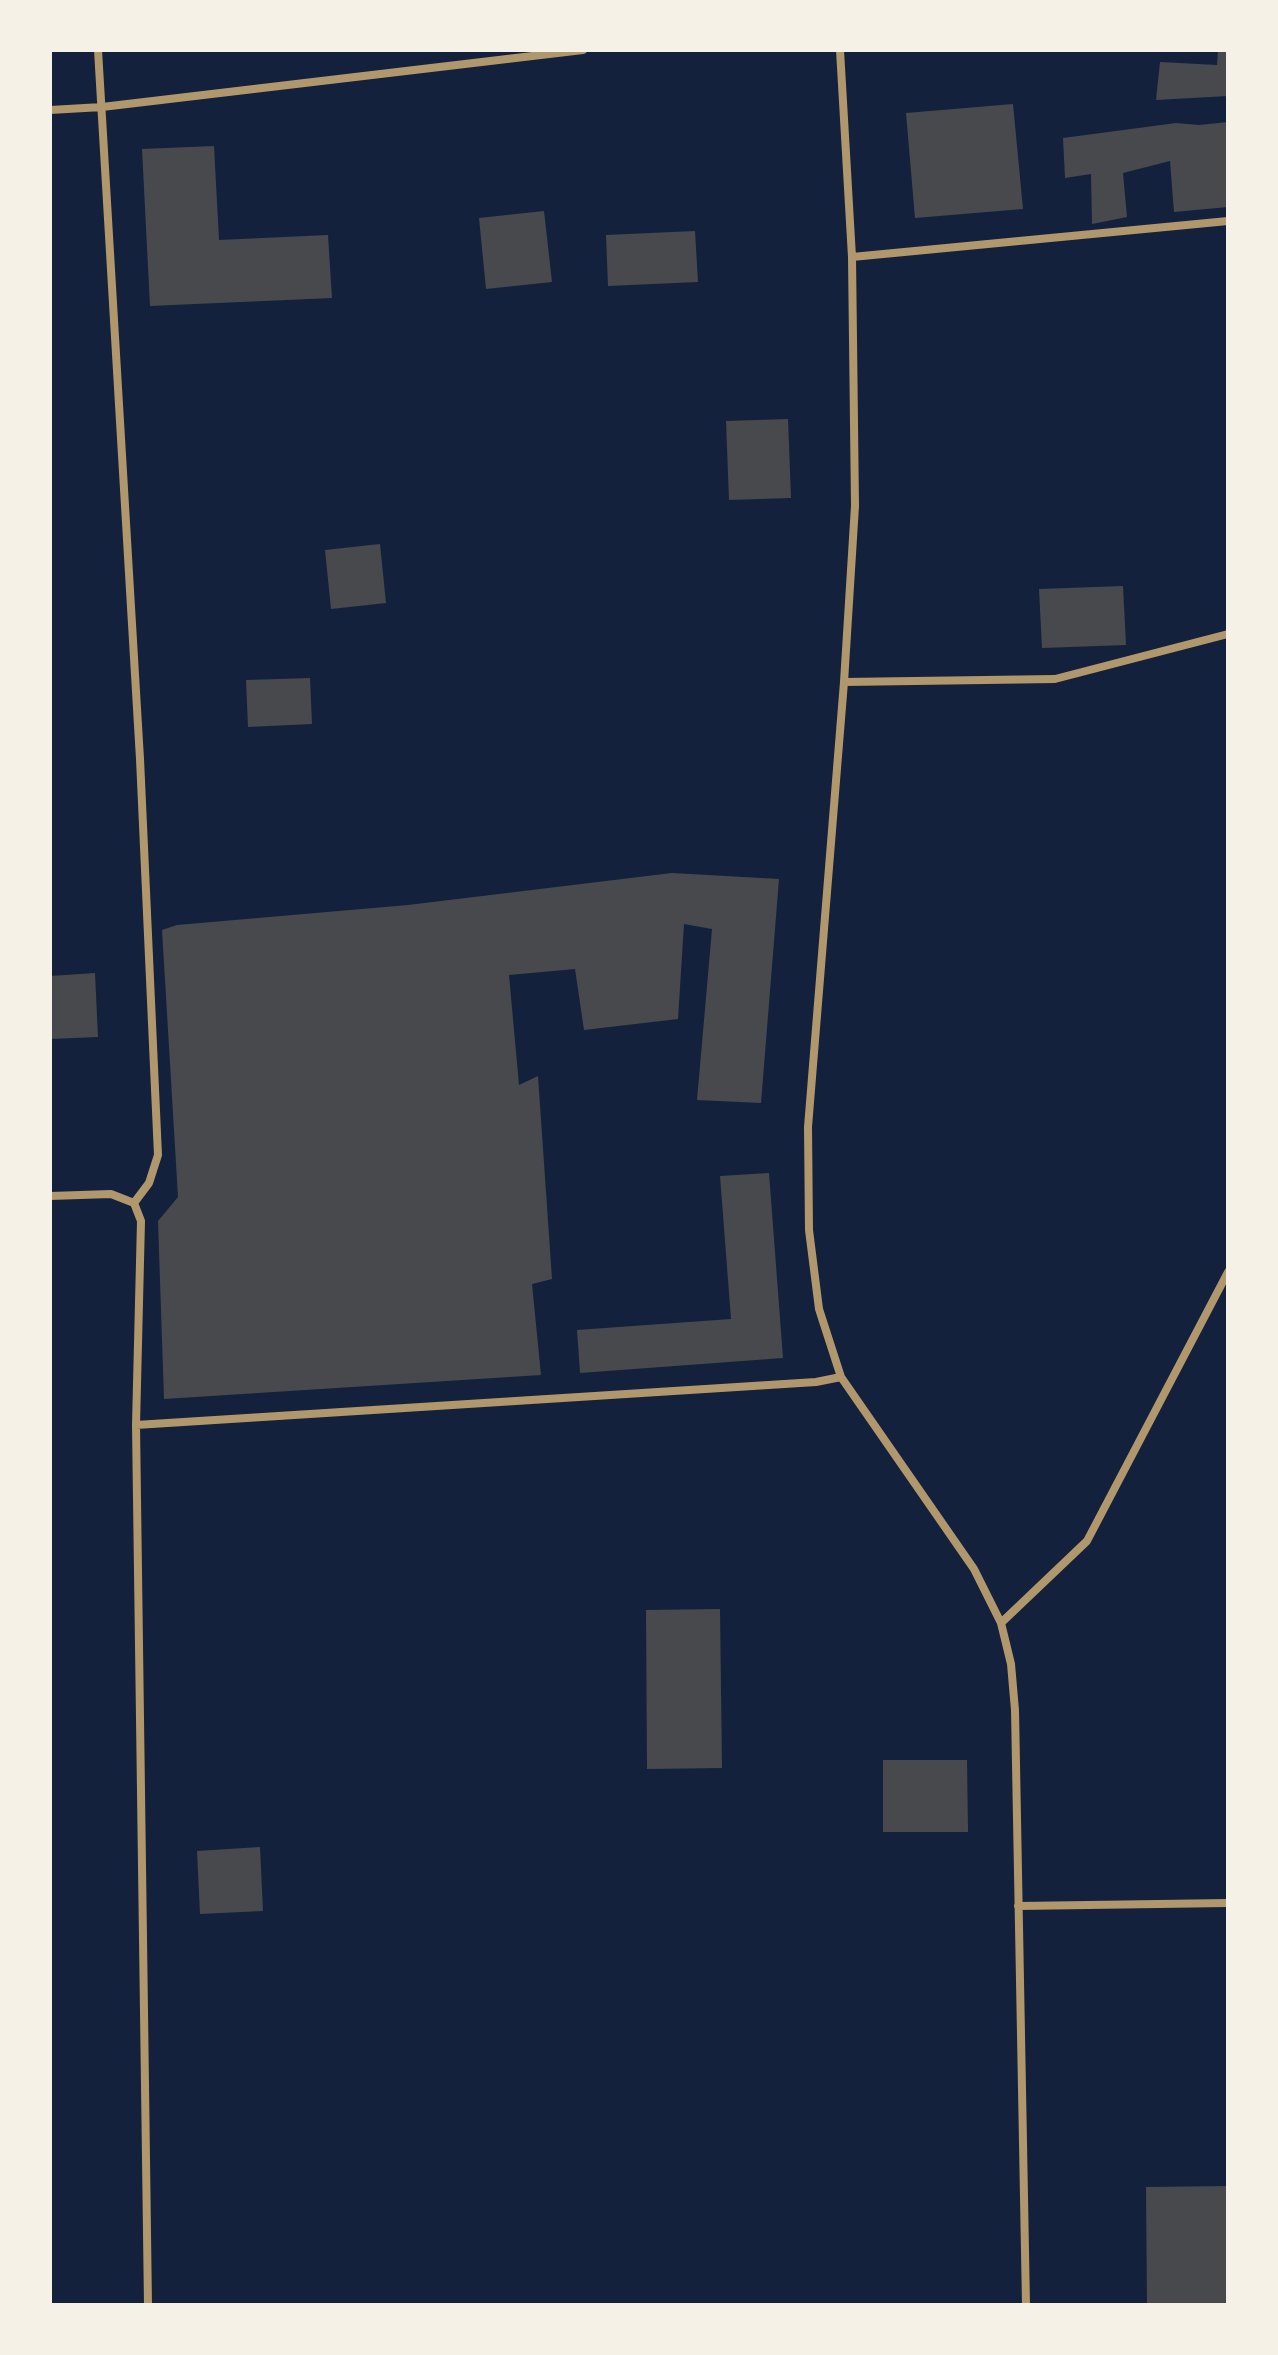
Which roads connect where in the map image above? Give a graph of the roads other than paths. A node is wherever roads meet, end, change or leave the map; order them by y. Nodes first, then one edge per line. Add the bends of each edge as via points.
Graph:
1 (98, 50) edge
2 (583, 50) edge
3 (840, 50) edge
4 (102, 107) junction
5 (50, 110) edge
6 (1228, 221) edge
7 (852, 257) junction
8 (1228, 634) edge
9 (844, 682) junction
10 (50, 1196) edge
11 (134, 1203) junction
12 (1228, 1272) edge
13 (841, 1377) junction
14 (136, 1425) junction
15 (1001, 1623) junction
16 (1228, 1903) edge
17 (1018, 1906) junction
18 (148, 2305) edge
19 (1026, 2305) edge

1 - 4 street
2 - 4 street
3 - 7 street
4 - 5 street
4 - 11 street via 158,1155 149,1183
6 - 7 street
7 - 9 street via 855,506
8 - 9 street via 1055,679
9 - 13 street via 808,1127 809,1230 819,1309
10 - 11 street via 111,1194
11 - 14 street via 141,1221
12 - 15 street via 1087,1541
13 - 14 street
13 - 15 street via 974,1569
14 - 18 street
15 - 17 street via 1015,1710
16 - 17 street
17 - 19 street

